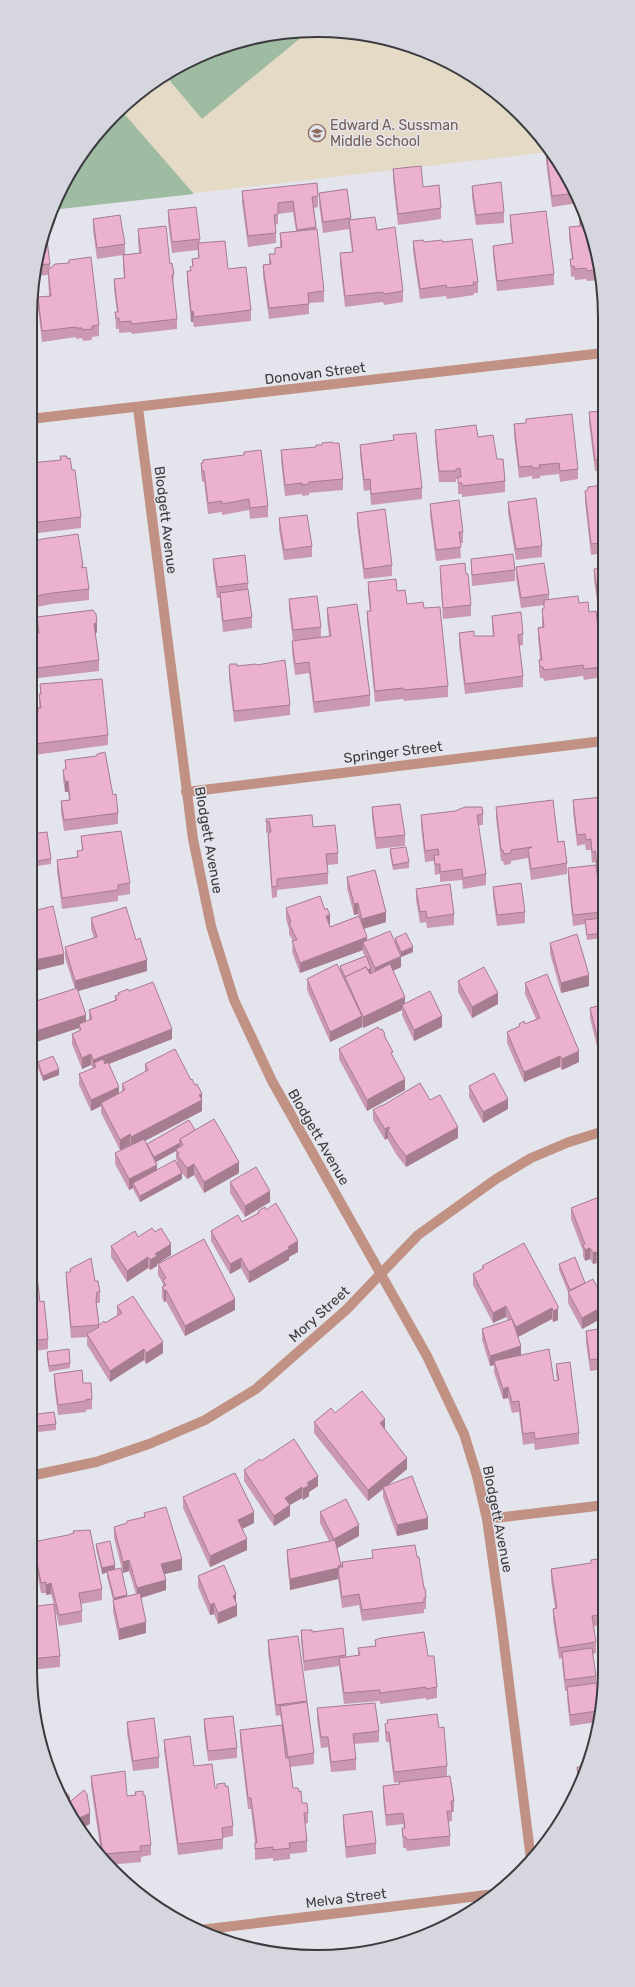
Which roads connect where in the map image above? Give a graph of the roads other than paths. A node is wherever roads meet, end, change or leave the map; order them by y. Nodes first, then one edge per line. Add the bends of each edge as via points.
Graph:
1 (598, 353) edge
2 (138, 408) junction
3 (37, 418) edge
4 (598, 742) edge
5 (186, 792) junction
6 (598, 1133) edge
7 (381, 1274) junction
8 (37, 1475) edge
9 (598, 1506) edge
10 (487, 1519) junction
11 (530, 1852) edge
12 (483, 1895) edge
13 (210, 1929) edge

1 - 2 street, Donovan Street
2 - 3 street, Donovan Street
2 - 5 street, Blodgett Avenue
4 - 5 street, Springer Street
5 - 7 street, Blodgett Avenue via 202,890 234,1000 272,1082
6 - 7 street, Mory Street via 532,1158 496,1179 418,1235
7 - 8 street, Mory Street via 346,1310 256,1389 205,1420 149,1444 96,1462
7 - 10 street, Blodgett Avenue via 447,1396 464,1434
9 - 10 street
10 - 11 street, Blodgett Avenue
12 - 13 street, Melva Street

